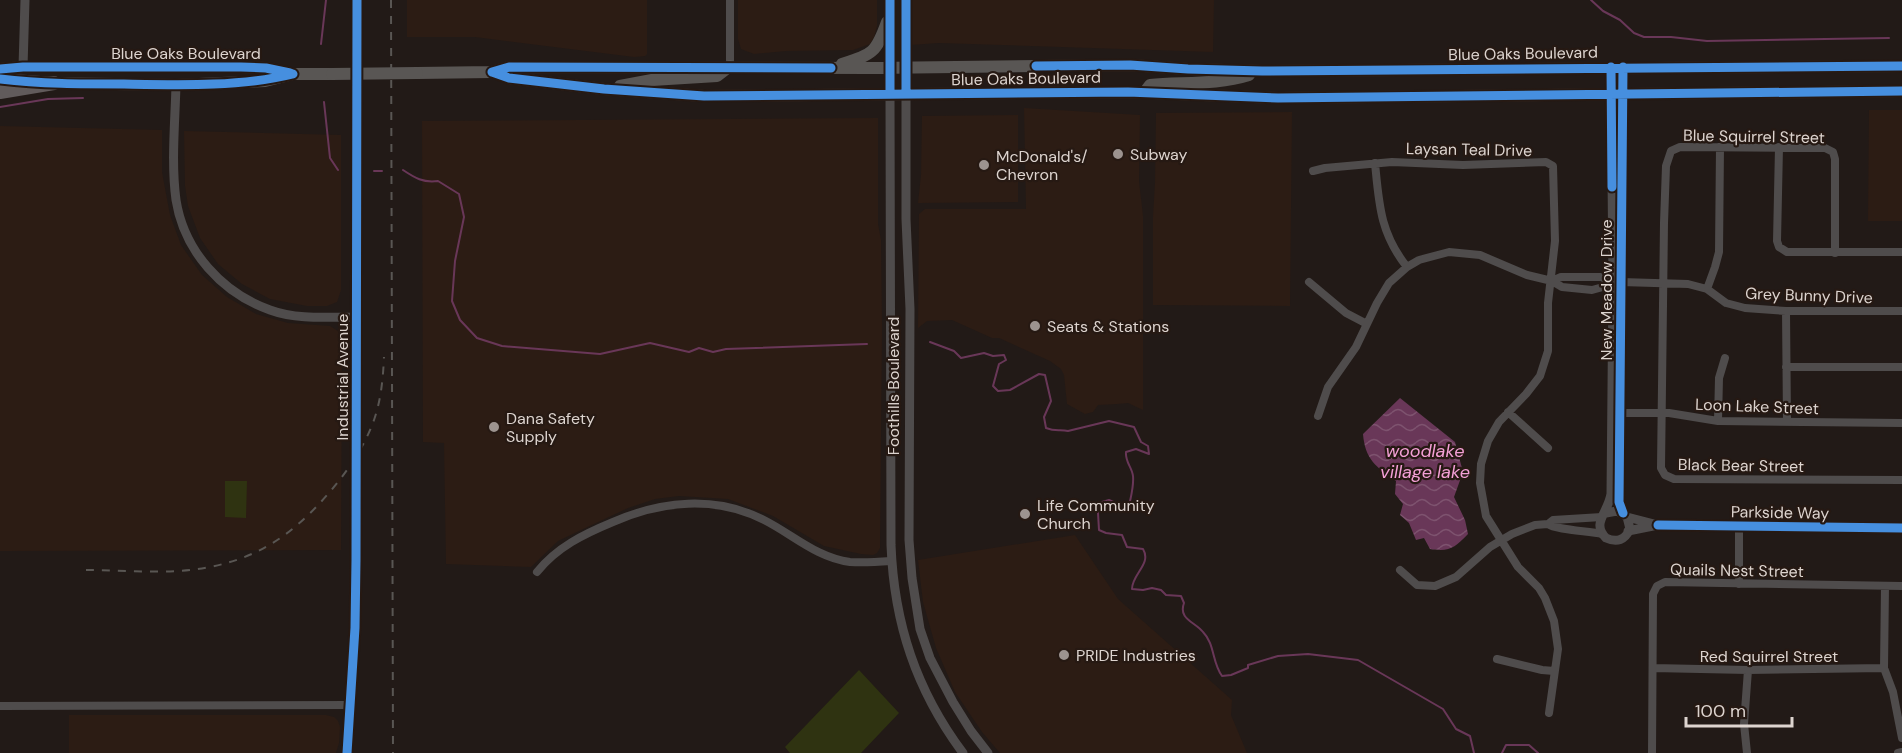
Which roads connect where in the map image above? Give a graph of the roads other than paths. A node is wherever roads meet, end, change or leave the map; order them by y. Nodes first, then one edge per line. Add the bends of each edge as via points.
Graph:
1 (25, 0) edge
2 (357, 0) edge
3 (730, 0) edge
4 (906, 0) edge
5 (890, 6) edge
6 (730, 66) junction
7 (1902, 66) edge
8 (24, 67) junction
9 (890, 67) junction
10 (906, 67) junction
11 (1617, 67) junction
12 (831, 68) junction
13 (0, 69) edge
14 (1262, 71) junction
15 (492, 72) junction
16 (293, 74) junction
17 (0, 78) edge
18 (54, 83) junction
19 (176, 85) junction
20 (604, 89) junction
21 (1902, 91) edge
22 (0, 92) edge
23 (1144, 93) junction
24 (890, 94) junction
25 (906, 94) junction
26 (1617, 94) junction
27 (1720, 147) junction
28 (1779, 147) junction
29 (1375, 163) junction
30 (1313, 171) dead end
31 (1902, 252) edge
32 (1835, 253) junction
33 (1407, 267) junction
34 (1579, 277) junction
35 (1552, 281) junction
36 (1309, 282) dead end
37 (1617, 283) junction
38 (1664, 283) junction
39 (1578, 289) junction
40 (1707, 290) junction
41 (1786, 311) junction
42 (1902, 312) edge
43 (357, 316) junction
44 (1367, 324) junction
45 (1725, 358) dead end
46 (1786, 367) junction
47 (1902, 367) edge
48 (1508, 412) junction
49 (1616, 413) junction
50 (1661, 413) junction
51 (1318, 416) dead end
52 (1718, 421) junction
53 (1787, 422) junction
54 (1902, 423) edge
55 (1548, 448) dead end
56 (1902, 480) edge
57 (1604, 515) junction
58 (1625, 515) junction
59 (1568, 524) junction
60 (1658, 525) junction
61 (1739, 526) junction
62 (1902, 528) edge
63 (1628, 531) junction
64 (1602, 534) junction
65 (1500, 541) junction
66 (911, 560) junction
67 (891, 561) junction
68 (1400, 570) dead end
69 (537, 572) dead end
70 (1739, 584) junction
71 (1885, 586) junction
72 (1902, 586) edge
73 (1497, 658) dead end
74 (1653, 668) junction
75 (1884, 668) junction
76 (1748, 670) junction
77 (1554, 671) junction
78 (351, 705) junction
79 (0, 706) edge
80 (1549, 713) dead end
81 (1902, 738) edge
82 (1902, 752) edge
83 (347, 753) edge
84 (963, 753) edge
85 (988, 753) edge
86 (1652, 753) edge
87 (1747, 753) edge
88 (1898, 753) edge

1 - 8 street
2 - 43 street, Industrial Avenue
3 - 6 street
4 - 10 main road, Foothills Boulevard
5 - 9 main road, Foothills Boulevard
5 - 12 main road via 875,50
6 - 12 main road, Blue Oaks Boulevard
6 - 15 main road, Blue Oaks Boulevard via 509,67
6 - 20 main road via 717,76 652,80
7 - 11 main road, Blue Oaks Boulevard
8 - 13 main road, Blue Oaks Boulevard
8 - 16 main road, Blue Oaks Boulevard via 249,67
8 - 17 main road via 20,73
9 - 10 main road, Blue Oaks Boulevard
9 - 12 main road, Blue Oaks Boulevard
9 - 24 main road, Foothills Boulevard
10 - 14 main road, Blue Oaks Boulevard via 1130,65
10 - 25 main road, Foothills Boulevard
11 - 14 main road, Blue Oaks Boulevard
11 - 26 street, New Meadow Drive
14 - 23 main road via 1228,81 1150,85
15 - 16 main road, Blue Oaks Boulevard, bridge
15 - 20 main road, Blue Oaks Boulevard via 509,78
16 - 19 main road, Blue Oaks Boulevard via 265,81
17 - 18 main road, Blue Oaks Boulevard
18 - 19 main road, Blue Oaks Boulevard
18 - 22 highway
19 - 43 street via 177,202 189,242 203,262 229,289 271,311 303,316
20 - 24 main road, Blue Oaks Boulevard via 704,96
21 - 26 main road, Blue Oaks Boulevard
23 - 25 main road, Blue Oaks Boulevard
23 - 26 main road, Blue Oaks Boulevard via 1278,98
24 - 25 main road, Blue Oaks Boulevard
24 - 67 street, Foothills Boulevard
25 - 66 street, Foothills Boulevard
26 - 37 street, New Meadow Drive
27 - 28 street, Blue Squirrel Street
27 - 38 street, Blue Squirrel Street via 1680,147 1671,151 1666,166
27 - 40 street via 1719,252
28 - 32 street, Blue Squirrel Street via 1825,148 1833,152
28 - 32 street via 1779,247 1787,252
29 - 30 street
29 - 33 street via 1380,215 1390,241
29 - 35 street, Laysan Teal Drive via 1546,162 1553,166
31 - 32 street
33 - 35 street via 1432,255 1467,252
33 - 44 street via 1383,292
34 - 35 street
34 - 37 street via 1600,277
34 - 39 street
35 - 39 street
35 - 48 street via 1544,364 1534,384
36 - 44 street via 1346,314
37 - 38 street, Grey Bunny Drive
37 - 39 street via 1600,289
37 - 49 street, New Meadow Drive
38 - 40 street, Grey Bunny Drive
38 - 50 street, Black Bear Street
40 - 41 street, Grey Bunny Drive via 1726,303
41 - 42 street, Grey Bunny Drive
41 - 46 street
43 - 78 main road, Industrial Avenue
44 - 51 street via 1328,387
45 - 52 street via 1719,378
46 - 47 street
46 - 53 street
48 - 55 street
48 - 65 street via 1488,441 1480,473 1482,506
49 - 50 street, Loon Lake Street
49 - 57 street, New Meadow Drive via 1611,494
49 - 58 street, New Meadow Drive via 1619,502
50 - 52 street, Loon Lake Street
50 - 56 street, Black Bear Street via 1661,468 1674,479
52 - 53 street, Loon Lake Street
53 - 54 street, Loon Lake Street
57 - 58 street via 1617,511
57 - 59 street
57 - 64 street via 1599,523
58 - 60 street, Parkside Way
58 - 63 street via 1630,523
59 - 64 street
59 - 65 street via 1554,528 1548,524 1535,525
60 - 61 street, Parkside Way
60 - 63 street, Parkside Way
61 - 62 street, Parkside Way
61 - 70 street
63 - 64 street via 1617,541
65 - 68 street via 1456,577 1435,586 1417,585
65 - 77 street via 1539,588 1550,609 1558,649
66 - 67 street
66 - 85 street, Foothills Boulevard via 920,629 930,657 953,702
67 - 69 street via 851,562 835,558 750,514 720,505 679,503 628,515 572,541
67 - 84 street, Foothills Boulevard via 902,630 919,680
70 - 71 street, Quails Nest Street
70 - 74 street, Quails Nest Street via 1665,582 1657,586 1653,594
71 - 72 street, Quails Nest Street
71 - 75 street
73 - 77 street
74 - 76 street, Red Squirrel Street
74 - 86 street
75 - 76 street, Red Squirrel Street
75 - 81 street
76 - 87 street via 1744,724
77 - 80 street
78 - 79 street
78 - 83 main road, Industrial Avenue
82 - 88 street

